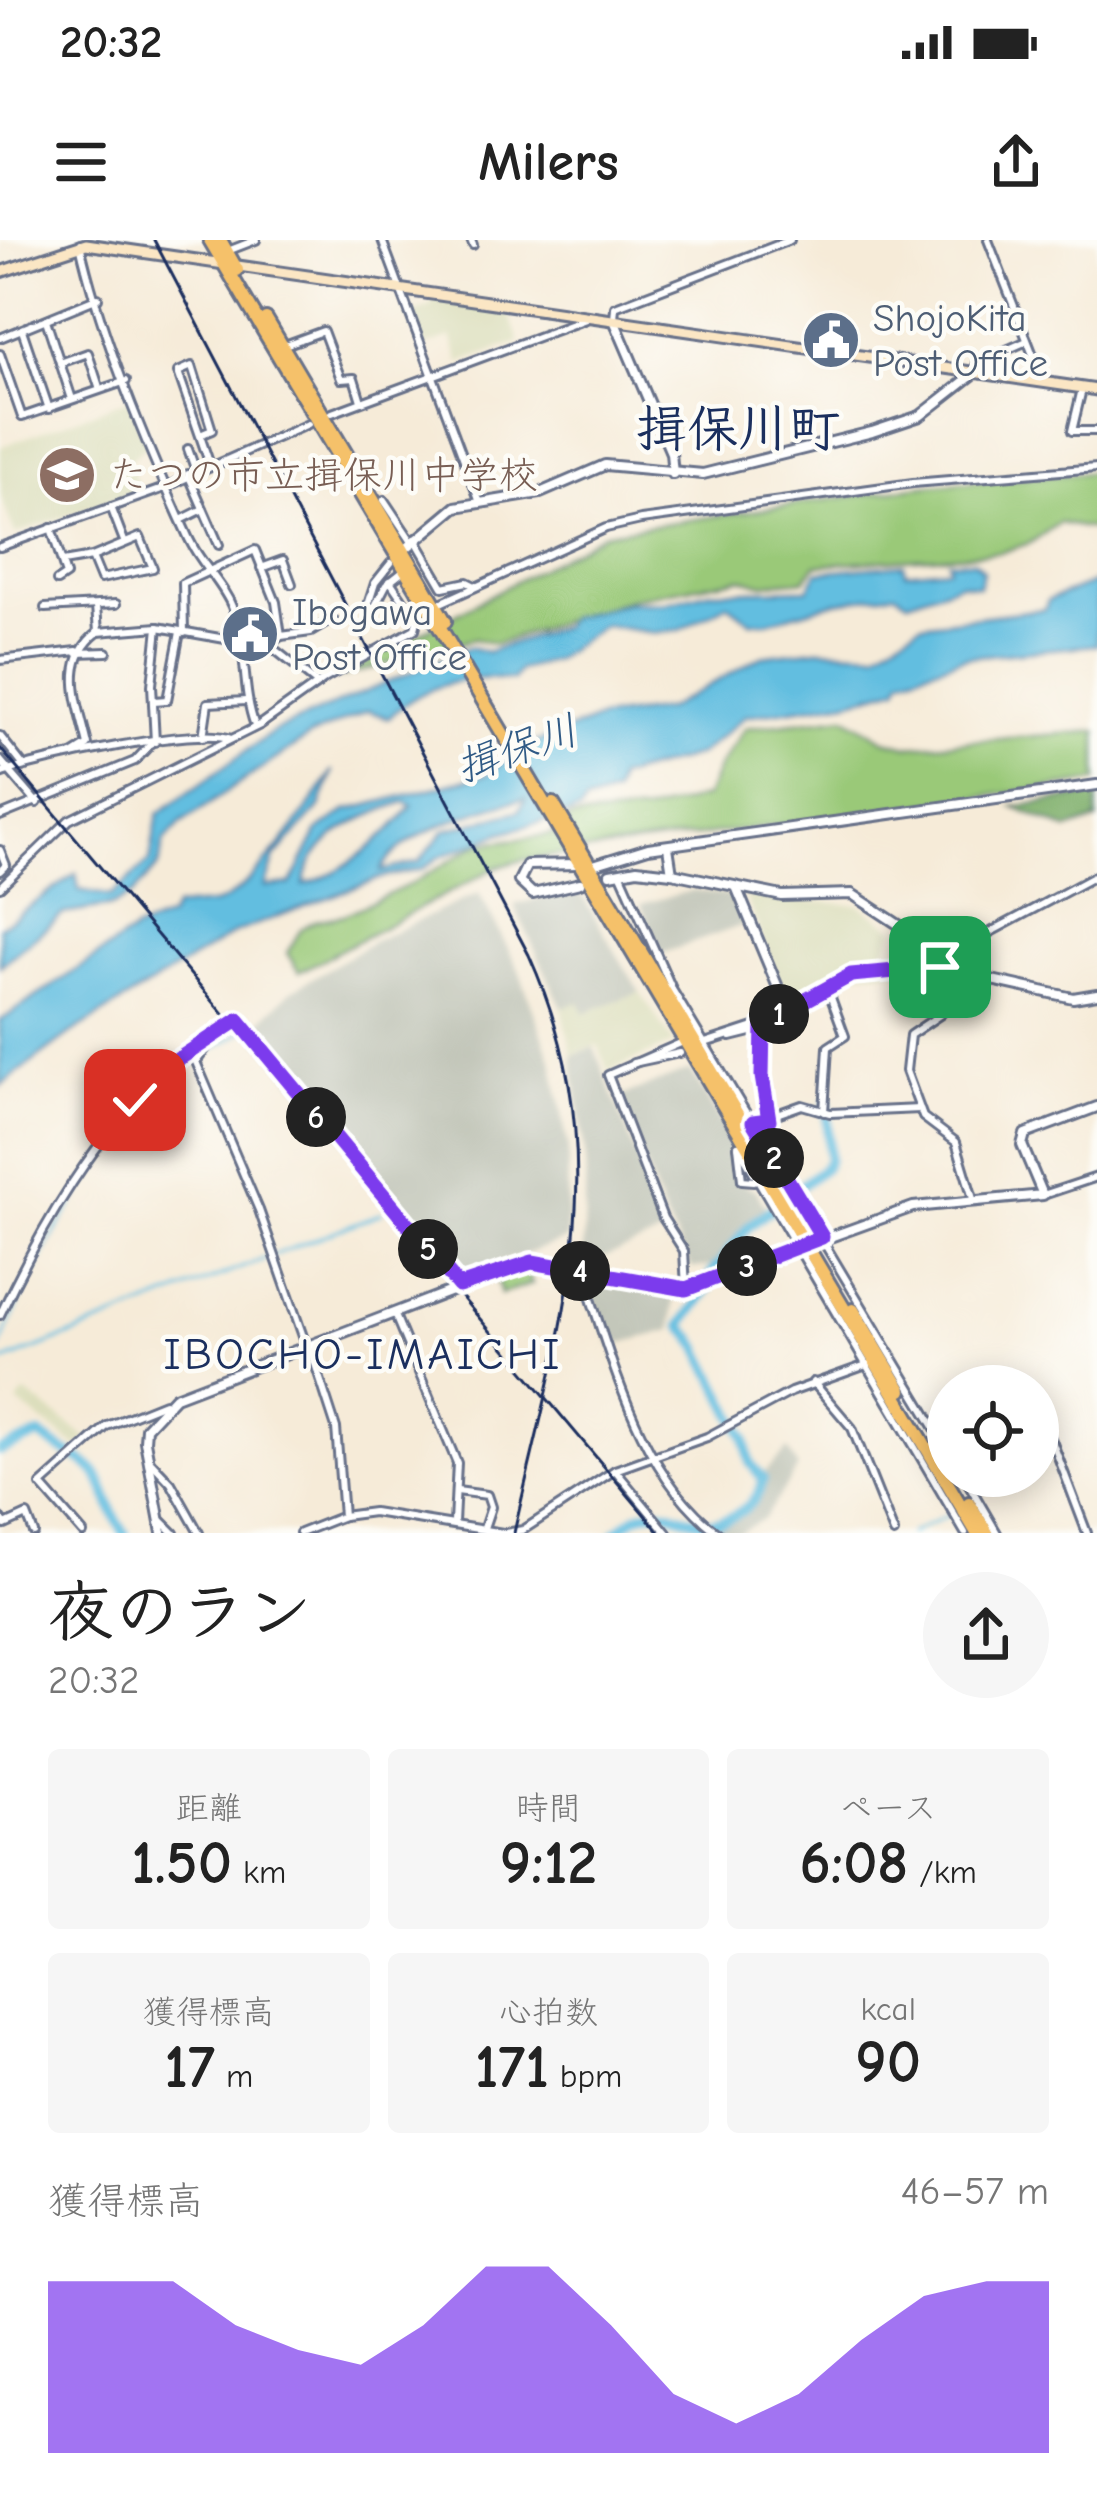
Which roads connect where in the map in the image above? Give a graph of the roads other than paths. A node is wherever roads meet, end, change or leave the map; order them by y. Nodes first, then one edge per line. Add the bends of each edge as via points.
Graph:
1 (210, 240) edge
2 (256, 240) edge
3 (382, 240) edge
4 (790, 240) edge
5 (988, 240) edge
6 (80, 242) edge
7 (224, 255) edge
8 (0, 272) edge
9 (398, 288) junction
10 (98, 298) junction
11 (595, 316) junction
12 (46, 319) junction
13 (614, 320) junction
14 (22, 330) junction
15 (0, 338) edge
16 (1027, 341) junction
17 (282, 346) junction
18 (0, 353) edge
19 (60, 363) junction
20 (975, 373) junction
21 (430, 376) junction
22 (126, 381) junction
23 (1034, 381) junction
24 (99, 387) junction
25 (1082, 388) junction
26 (1097, 390) edge
27 (71, 397) junction
28 (361, 401) junction
29 (49, 409) junction
30 (332, 413) dead end
31 (308, 424) dead end
32 (1097, 431) edge
33 (200, 435) junction
34 (188, 449) dead end
35 (210, 465) junction
36 (1097, 468) edge
37 (192, 473) junction
38 (674, 474) junction
39 (166, 487) junction
40 (385, 500) dead end
41 (479, 500) junction
42 (111, 507) junction
43 (203, 509) junction
44 (181, 520) junction
45 (51, 528) junction
46 (124, 542) junction
47 (412, 542) junction
48 (219, 545) dead end
49 (0, 547) edge
50 (92, 557) junction
51 (62, 562) junction
52 (391, 563) dead end
53 (261, 568) junction
54 (208, 569) junction
55 (405, 570) junction
56 (57, 581) dead end
57 (390, 581) junction
58 (292, 584) dead end
59 (476, 588) junction
60 (116, 604) dead end
61 (96, 606) junction
62 (44, 608) dead end
63 (438, 614) junction
64 (333, 619) dead end
65 (158, 627) junction
66 (98, 632) junction
67 (182, 632) junction
68 (281, 636) junction
69 (243, 645) junction
70 (269, 645) junction
71 (77, 652) junction
72 (107, 652) dead end
73 (0, 660) edge
74 (318, 684) junction
75 (154, 701) junction
76 (246, 701) junction
77 (256, 727) junction
78 (0, 736) edge
79 (203, 737) junction
80 (232, 739) junction
81 (152, 743) junction
82 (72, 755) junction
83 (0, 760) edge
84 (22, 765) junction
85 (9, 770) junction
86 (0, 774) edge
87 (1097, 785) edge
88 (37, 803) junction
89 (0, 816) edge
90 (668, 847) junction
91 (0, 852) edge
92 (581, 859) junction
93 (0, 871) edge
94 (615, 873) joint
95 (672, 873) junction
96 (1097, 875) edge
97 (580, 883) dead end
98 (0, 887) edge
99 (737, 890) junction
100 (942, 958) junction
101 (937, 971) junction
102 (826, 984) junction
103 (1097, 994) edge
104 (787, 1009) junction
105 (763, 1026) junction
106 (214, 1037) junction
107 (728, 1038) dead end
108 (691, 1046) junction
109 (1097, 1107) edge
110 (920, 1109) junction
111 (824, 1112) junction
112 (766, 1120) junction
113 (745, 1134) junction
114 (775, 1155) dead end
115 (1097, 1177) edge
116 (754, 1180) dead end
117 (1043, 1195) junction
118 (783, 1199) junction
119 (974, 1202) junction
120 (809, 1241) junction
121 (582, 1272) junction
122 (459, 1286) junction
123 (686, 1289) junction
124 (392, 1310) junction
125 (0, 1315) edge
126 (309, 1348) junction
127 (870, 1363) junction
128 (812, 1382) junction
129 (164, 1402) junction
130 (927, 1418) edge
131 (651, 1456) junction
132 (147, 1459) junction
133 (1059, 1460) edge
134 (615, 1470) junction
135 (458, 1491) junction
136 (965, 1497) edge
137 (976, 1497) edge
138 (343, 1516) junction
139 (0, 1517) edge
140 (159, 1518) junction
141 (454, 1523) junction
142 (484, 1528) junction
143 (34, 1533) edge
144 (82, 1533) edge
145 (162, 1533) edge
146 (174, 1533) edge
147 (199, 1533) edge
148 (300, 1533) edge
149 (504, 1533) edge
150 (667, 1533) edge
151 (718, 1533) edge
152 (894, 1533) edge
153 (965, 1533) edge
154 (977, 1533) edge
155 (987, 1533) edge
156 (997, 1533) edge
157 (1087, 1533) edge

1 - 7 highway
2 - 7 street
3 - 9 street
4 - 13 street via 615,307
5 - 16 street
6 - 7 main road
6 - 8 main road
6 - 10 street
7 - 9 main road
7 - 17 highway
7 - 55 highway
9 - 11 main road
9 - 21 street
10 - 12 street
10 - 22 street
11 - 13 main road
11 - 21 street
12 - 14 street
12 - 19 street
13 - 20 main road
13 - 38 street
14 - 15 street
14 - 29 street
16 - 20 street via 977,362
16 - 23 street
17 - 28 street via 323,331 341,379 354,378
17 - 63 highway
18 - 29 street via 22,417
19 - 24 street via 88,353
19 - 27 street
20 - 23 main road
20 - 38 street via 904,422 789,456
21 - 28 street
21 - 41 street
22 - 24 street
22 - 39 street
23 - 25 main road
24 - 27 street
25 - 26 main road
25 - 32 street via 1072,431
27 - 29 street
28 - 30 street
31 - 35 street
33 - 33 street via 178,372 192,367 212,430
33 - 35 street
34 - 37 street
35 - 37 street
36 - 59 street via 641,520
37 - 39 street
37 - 43 street
38 - 41 street via 615,464 540,494
39 - 42 street
39 - 44 street
40 - 47 street
41 - 47 street via 444,513
42 - 45 street
42 - 46 street
43 - 44 street
43 - 48 street
44 - 54 street
45 - 49 street
45 - 51 street
46 - 50 street
46 - 50 street via 140,537 153,568 101,579
47 - 59 street via 443,587
50 - 51 street
51 - 56 street via 66,575
52 - 57 street via 367,608
53 - 54 street via 255,550
53 - 58 street via 283,560
53 - 68 street
54 - 67 street via 183,583
54 - 69 street via 224,587
55 - 57 street
55 - 63 highway
57 - 74 street via 418,624
59 - 63 street
60 - 61 street
61 - 62 street
61 - 66 street
63 - 92 highway
64 - 68 street
65 - 66 street
65 - 67 street
65 - 75 street
66 - 71 street
67 - 69 street
67 - 75 street via 167,700
68 - 70 street
69 - 70 street
69 - 76 street
70 - 74 street
71 - 72 street
71 - 73 street
71 - 82 street via 73,679 88,746
74 - 77 street
75 - 81 street
76 - 77 street
76 - 79 street via 208,703
77 - 80 street
78 - 84 street
79 - 80 street
79 - 81 street
80 - 98 street via 69,820
81 - 82 street
81 - 88 street via 135,761
82 - 84 street
83 - 85 street
84 - 85 street
85 - 86 street
85 - 88 street
87 - 90 street
88 - 89 street
90 - 92 street
90 - 95 street
91 - 93 street
92 - 97 street via 527,866 519,881 533,894
92 - 108 highway
94 - 95 street
94 - 108 street via 674,991
95 - 99 street
96 - 100 street
99 - 100 street via 852,894
99 - 104 street
100 - 101 street
100 - 103 street via 997,981 1073,998
101 - 102 street via 851,975
101 - 110 street via 940,1014 905,1048
102 - 104 street
102 - 111 street via 845,1036 828,1047
104 - 105 street
105 - 107 street
105 - 108 street
105 - 112 street
106 - 122 street via 238,1020
106 - 125 street via 174,1062 100,1142
106 - 126 street via 196,1063
108 - 113 highway
108 - 123 street via 608,1075 663,1218 684,1251
109 - 117 street via 1025,1134
110 - 111 street
110 - 119 street via 956,1142
111 - 112 street via 802,1106
112 - 113 street
112 - 114 street
113 - 116 street via 742,1180
113 - 118 highway
113 - 118 street
115 - 117 street
117 - 119 street
118 - 120 highway
119 - 120 street via 913,1207
120 - 123 street
120 - 127 highway
120 - 130 highway
121 - 122 street via 524,1263
121 - 123 street
121 - 131 street
122 - 124 street
124 - 126 street
124 - 135 street via 457,1463
126 - 129 street
126 - 138 street via 336,1428
127 - 128 street
127 - 153 street
127 - 154 highway
128 - 131 street via 727,1428
128 - 152 street via 852,1428
129 - 132 street via 146,1428
129 - 144 street via 107,1426 41,1485
131 - 134 street
131 - 151 street
132 - 140 street
132 - 147 street
133 - 157 street
134 - 149 street via 523,1530
134 - 150 street
135 - 141 street
135 - 142 street via 487,1495
136 - 155 highway
137 - 156 street
138 - 141 street
138 - 148 street
139 - 143 street via 5,1525 27,1515
140 - 145 street
140 - 146 street
141 - 142 street
142 - 149 street

